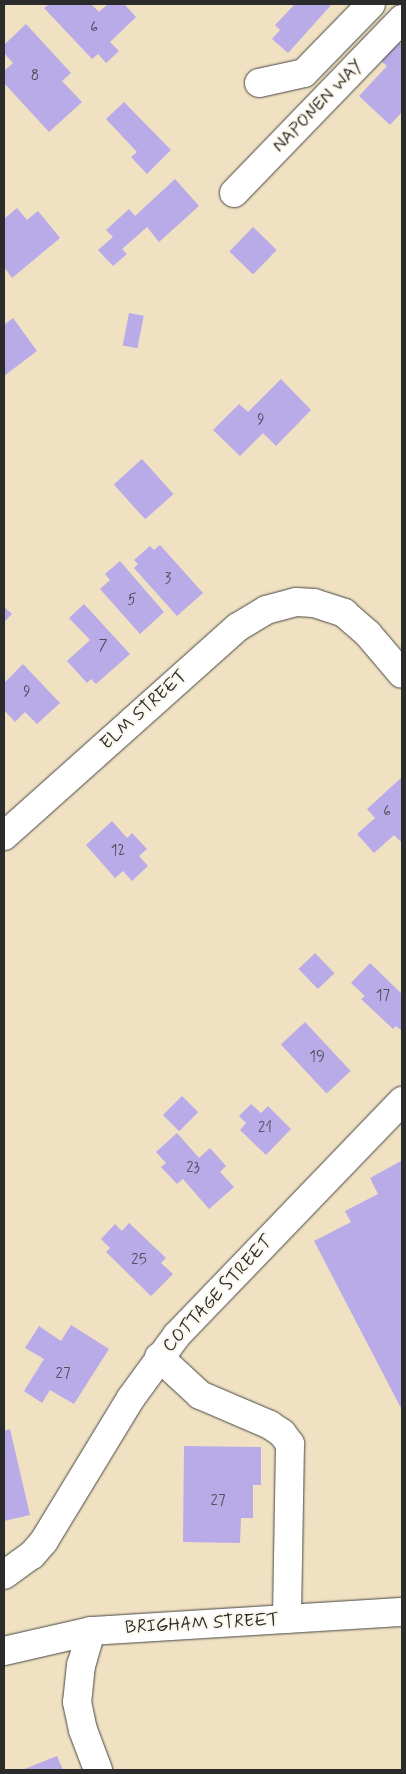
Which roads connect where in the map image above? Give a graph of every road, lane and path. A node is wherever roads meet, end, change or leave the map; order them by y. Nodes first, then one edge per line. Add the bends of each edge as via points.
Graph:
1 (371, 4) edge
2 (402, 19) edge
3 (259, 83) dead end
4 (234, 192) dead end
5 (402, 674) edge
6 (4, 836) edge
7 (402, 1102) edge
8 (160, 1357) junction
9 (4, 1575) edge
10 (402, 1612) edge
11 (287, 1619) junction
12 (91, 1631) junction
13 (4, 1651) edge
14 (98, 1770) edge

1 - 3 street via 304,73
2 - 4 street, NAPONEN WAY
5 - 6 street, ELM STREET via 368,634 344,613 329,606 296,602 266,610 238,626
7 - 8 street, COTTAGE STREET via 195,1313
8 - 9 street, COTTAGE STREET via 44,1541 32,1555
8 - 11 street via 200,1395 270,1425 290,1444
10 - 11 street, BRIGHAM STREET
11 - 12 street, BRIGHAM STREET
12 - 13 street, BRIGHAM STREET
12 - 14 street via 81,1665 77,1702 83,1730

